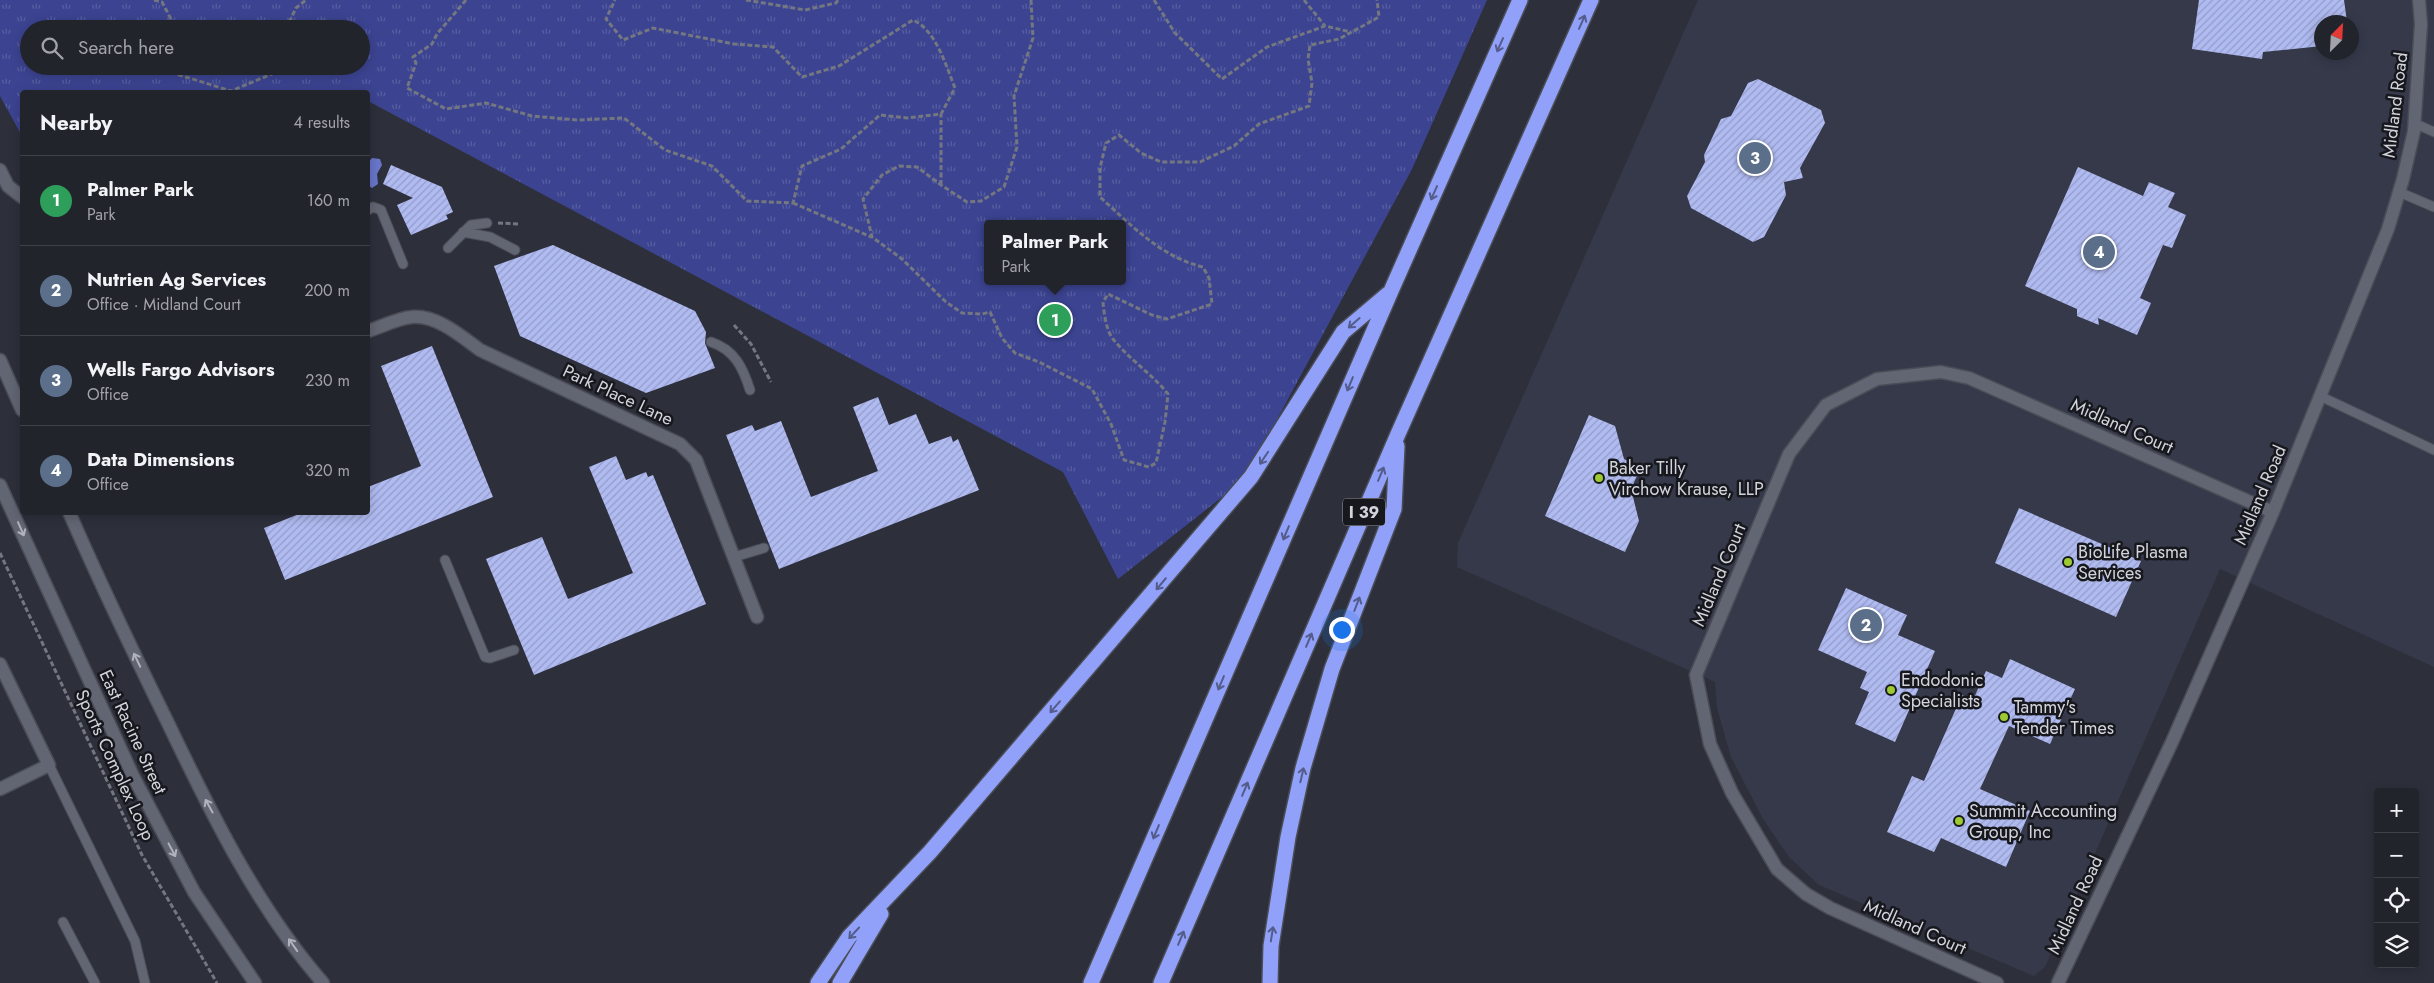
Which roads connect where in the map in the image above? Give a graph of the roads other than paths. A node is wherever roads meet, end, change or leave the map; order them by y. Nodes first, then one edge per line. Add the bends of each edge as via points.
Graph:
1 (1520, 0) edge
2 (1591, 0) edge
3 (2419, 0) edge
4 (2414, 123) junction
5 (2434, 132) edge
6 (0, 170) edge
7 (2399, 192) junction
8 (20, 195) edge
9 (2434, 207) edge
10 (370, 209) edge
11 (488, 223) road end
12 (463, 232) junction
13 (448, 248) dead end
14 (515, 250) dead end
15 (403, 264) dead end
16 (1391, 291) junction
17 (370, 330) edge
18 (711, 342) dead end
19 (0, 360) edge
20 (750, 390) dead end
21 (2320, 396) junction
22 (20, 405) edge
23 (1398, 434) junction
24 (2434, 450) edge
25 (0, 485) edge
26 (2273, 512) junction
27 (70, 515) edge
28 (764, 548) dead end
29 (734, 557) junction
30 (445, 560) dead end
31 (757, 617) dead end
32 (514, 650) dead end
33 (0, 664) edge
34 (49, 765) junction
35 (0, 788) edge
36 (900, 886) junction
37 (63, 922) dead end
38 (95, 983) edge
39 (145, 983) edge
40 (255, 983) edge
41 (323, 983) edge
42 (818, 983) edge
43 (840, 983) edge
44 (1091, 983) edge
45 (1161, 983) edge
46 (1270, 983) edge
47 (1997, 983) edge
48 (2058, 983) edge

1 -> 16 highway
23 -> 2 highway, I 39
3 - 4 street, Midland Road via 2421,24
4 - 5 lane
4 - 7 street, Midland Road
6 - 8 street via 8,186
7 - 9 lane
7 - 21 street, Midland Road via 2388,229
10 - 15 lane via 381,210
11 - 12 lane via 471,225
12 - 13 lane
12 - 14 lane via 490,238
16 -> 36 highway via 1343,332 1251,477
16 -> 44 highway
17 - 29 street, Park Place Lane via 412,317 428,319 449,328 507,364 680,444 696,460
18 - 20 lane via 729,350 739,361
19 - 22 street
21 - 24 lane
21 - 26 street, Midland Road
45 -> 23 highway, I 39
46 -> 23 highway via 1272,937 1303,768 1332,669 1394,509
25 -> 40 street, East Racine Street via 133,776 194,892
26 - 47 street, Midland Court via 1969,378 1941,372 1877,379 1826,405 1789,454 1696,675 1710,744 1759,842 1777,870 1790,882 1830,908
26 - 48 street, Midland Road via 2172,742
41 -> 27 street, East Racine Street via 256,893 200,791
28 - 29 lane
29 - 31 street, Park Place Lane
30 - 32 lane via 486,657
33 - 34 street
34 - 35 street
34 - 39 lane via 135,941
36 -> 42 highway via 849,937
36 - 43 highway
37 - 38 lane

